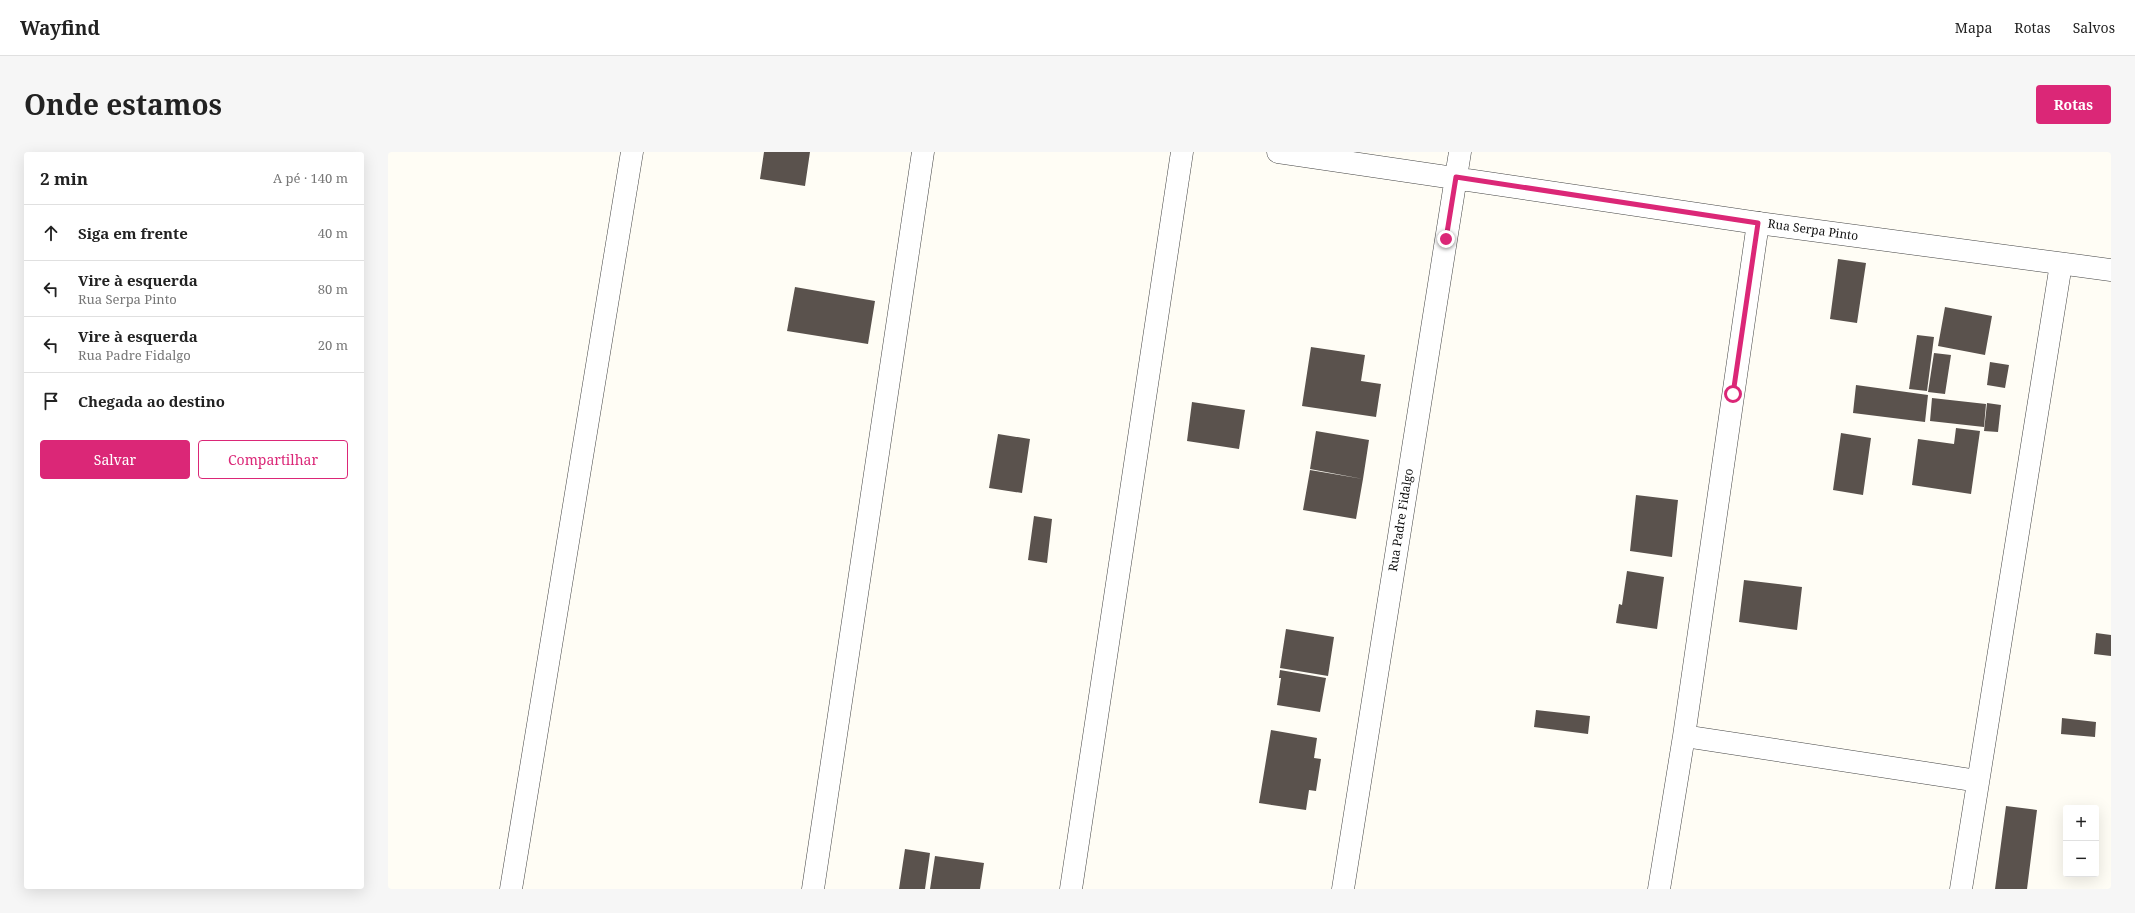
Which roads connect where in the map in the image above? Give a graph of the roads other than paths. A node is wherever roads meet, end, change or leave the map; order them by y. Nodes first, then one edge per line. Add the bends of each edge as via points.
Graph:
1 (632, 152) edge
2 (923, 152) edge
3 (1182, 152) edge
4 (1278, 152) edge
5 (1460, 152) edge
6 (1456, 177) junction
7 (1758, 223) junction
8 (2061, 264) junction
9 (2111, 270) edge
10 (1684, 736) junction
11 (1978, 781) junction
12 (511, 889) edge
13 (813, 889) edge
14 (1071, 889) edge
15 (1343, 889) edge
16 (1659, 889) edge
17 (1961, 889) edge

1 - 12 street
2 - 13 street
3 - 14 street
4 - 6 street, Rua Serpa Pinto
5 - 6 street, Rua Padre Fidalgo
6 - 7 street, Rua Serpa Pinto
6 - 15 street, Rua Padre Fidalgo
7 - 8 street, Rua Serpa Pinto
7 - 10 street
8 - 9 street, Rua Serpa Pinto
8 - 11 street
10 - 11 street
10 - 16 street
11 - 17 street

